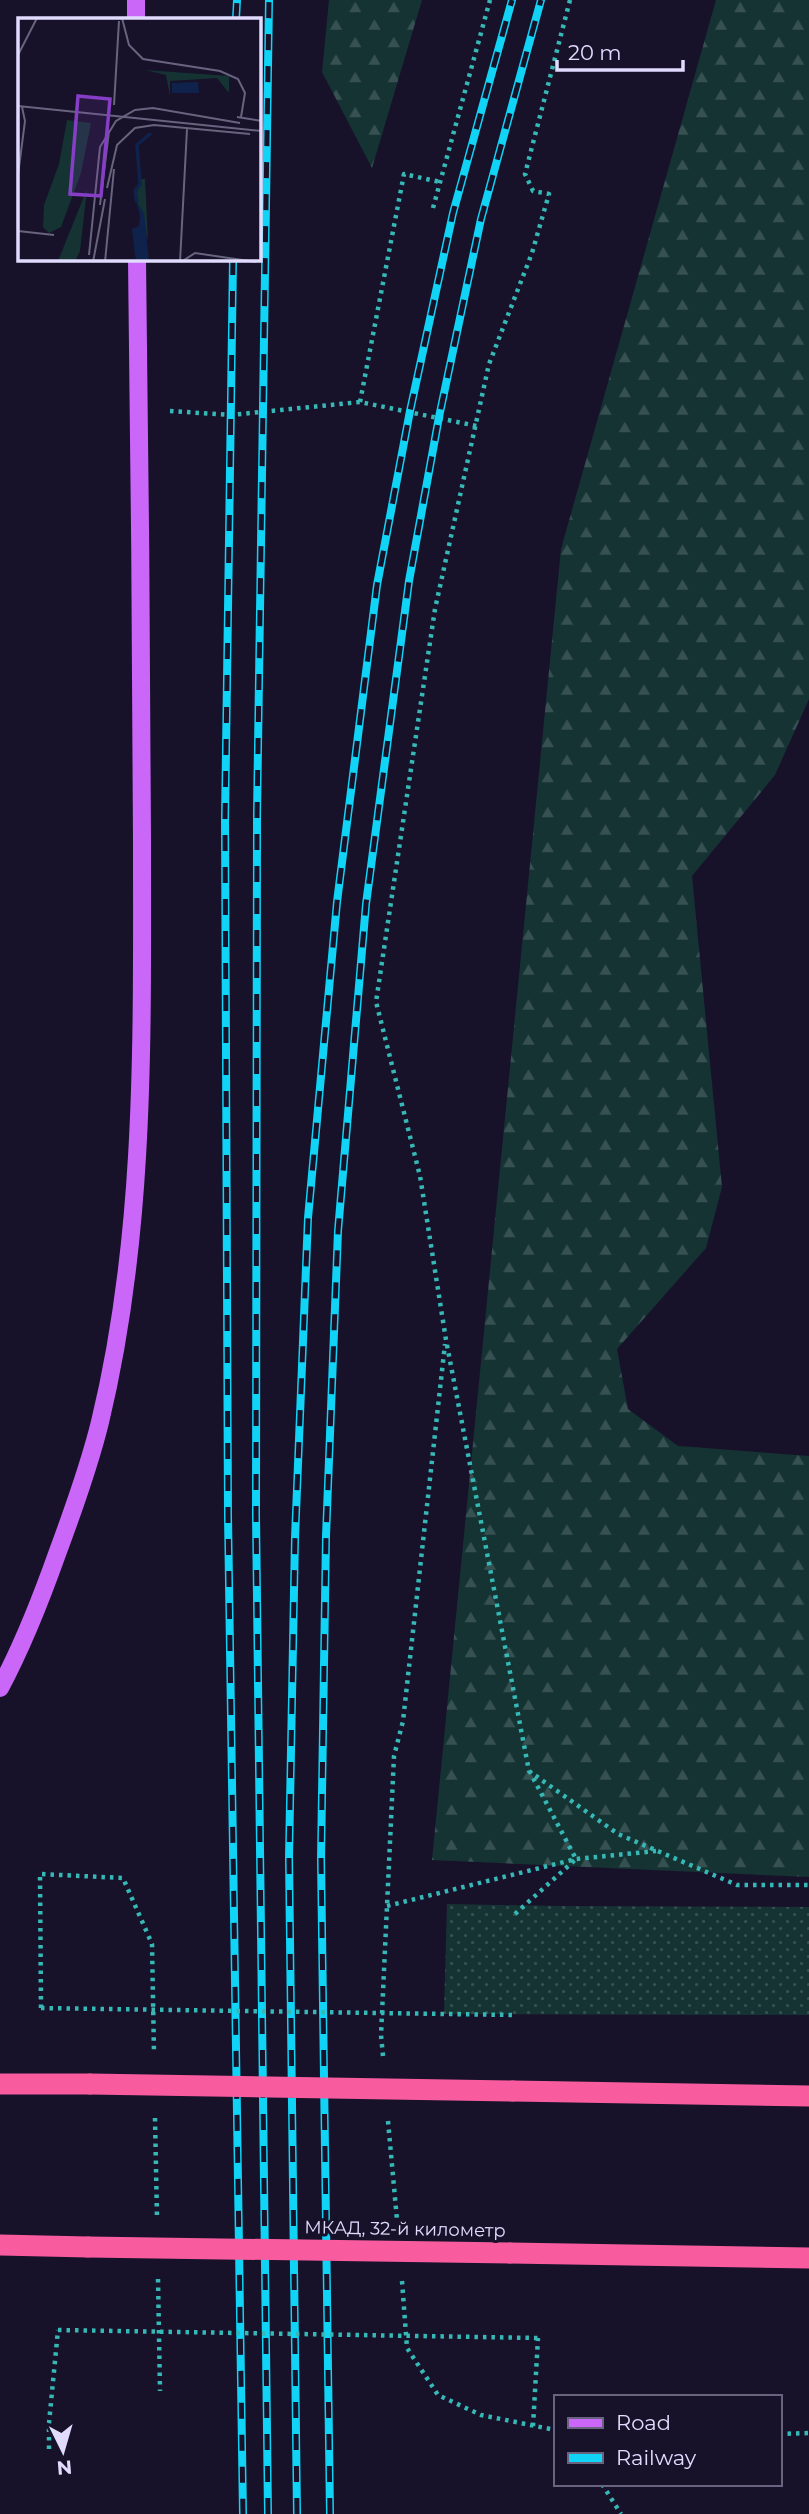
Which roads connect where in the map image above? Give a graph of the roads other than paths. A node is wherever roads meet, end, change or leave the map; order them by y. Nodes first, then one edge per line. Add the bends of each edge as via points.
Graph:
1 (136, 0) edge
2 (136, 18) edge
3 (137, 261) edge
4 (0, 1688) edge
5 (0, 2084) edge
6 (809, 2096) edge
7 (0, 2245) edge
8 (809, 2258) edge

1 - 2 main road
3 - 4 main road via 142,1022 129,1255 108,1386 78,1499
5 - 6 highway, bridge
7 - 8 highway, МКАД, 32-й километр, bridge

